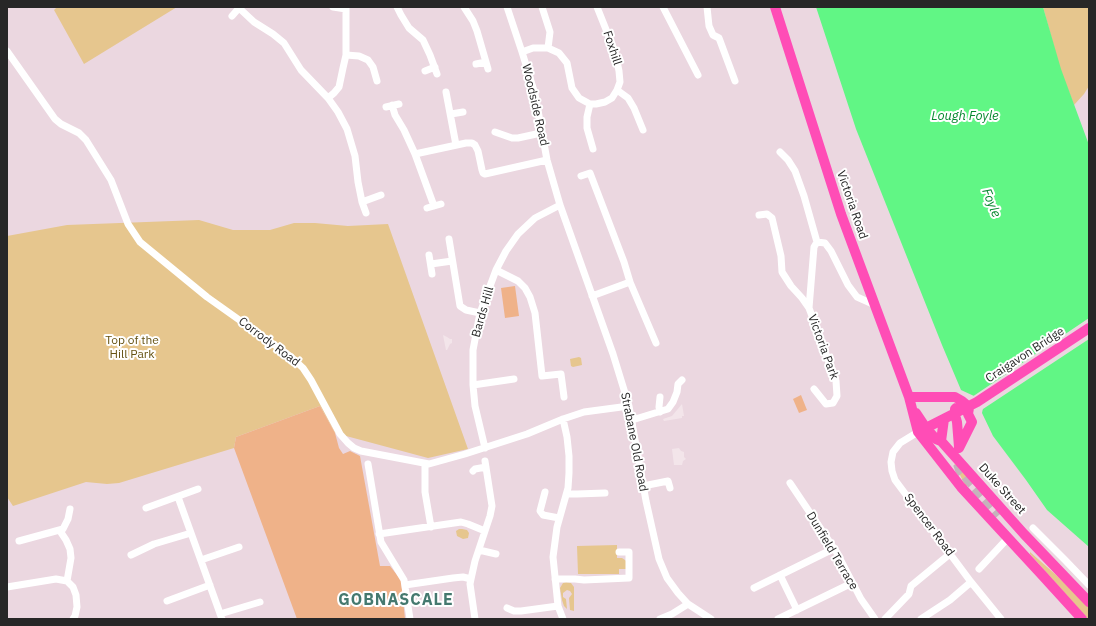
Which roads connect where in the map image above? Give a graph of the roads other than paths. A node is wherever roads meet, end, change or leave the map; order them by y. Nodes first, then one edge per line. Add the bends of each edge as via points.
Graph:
1 (333, 7) edge
2 (397, 7) edge
3 (464, 7) edge
4 (507, 7) edge
5 (542, 7) edge
6 (597, 7) edge
7 (663, 7) edge
8 (707, 7) edge
9 (775, 7) edge
10 (239, 8) edge
11 (346, 8) edge
12 (232, 16) dead end
13 (548, 48) junction
14 (7, 51) edge
15 (522, 52) junction
16 (346, 55) junction
17 (476, 64) dead end
18 (425, 71) dead end
19 (698, 76) dead end
20 (378, 78) dead end
21 (735, 81) dead end
22 (617, 90) junction
23 (446, 92) dead end
24 (328, 98) junction
25 (590, 104) junction
26 (392, 105) dead end
27 (463, 112) dead end
28 (451, 114) junction
29 (643, 130) dead end
30 (495, 132) dead end
31 (541, 133) junction
32 (456, 145) junction
33 (593, 149) dead end
34 (780, 152) dead end
35 (414, 154) junction
36 (547, 160) junction
37 (581, 176) dead end
38 (381, 195) dead end
39 (362, 202) junction
40 (560, 205) junction
41 (434, 206) dead end
42 (366, 213) dead end
43 (759, 215) dead end
44 (449, 239) dead end
45 (817, 242) junction
46 (429, 255) dead end
47 (452, 261) junction
48 (431, 264) junction
49 (496, 270) junction
50 (432, 274) dead end
51 (630, 282) junction
52 (592, 296) junction
53 (874, 305) junction
54 (809, 308) junction
55 (480, 313) junction
56 (1089, 328) edge
57 (656, 343) dead end
58 (514, 379) dead end
59 (682, 380) dead end
60 (473, 385) junction
61 (814, 389) dead end
62 (564, 397) dead end
63 (660, 397) dead end
64 (909, 397) junction
65 (933, 397) junction
66 (965, 403) junction
67 (629, 406) junction
68 (660, 412) junction
69 (968, 414) junction
70 (948, 417) junction
71 (563, 419) junction
72 (632, 420) junction
73 (922, 430) junction
74 (941, 441) junction
75 (485, 448) junction
76 (368, 464) dead end
77 (425, 464) junction
78 (473, 471) dead end
79 (790, 483) dead end
80 (643, 486) junction
81 (670, 488) dead end
82 (198, 489) dead end
83 (545, 492) dead end
84 (605, 493) dead end
85 (566, 494) junction
86 (178, 497) junction
87 (146, 508) dead end
88 (70, 509) dead end
89 (999, 515) tunnel mouth
90 (559, 518) junction
91 (430, 527) junction
92 (1033, 528) dead end
93 (60, 531) junction
94 (485, 531) junction
95 (191, 533) junction
96 (379, 534) junction
97 (1013, 537) junction
98 (19, 541) dead end
99 (239, 547) dead end
100 (833, 548) junction
101 (479, 550) junction
102 (619, 552) dead end
103 (950, 553) junction
104 (496, 554) dead end
105 (131, 555) dead end
106 (201, 560) junction
107 (979, 569) dead end
108 (1058, 569) junction
109 (780, 575) junction
110 (470, 579) junction
111 (554, 579) junction
112 (67, 581) junction
113 (971, 582) junction
114 (852, 583) junction
115 (210, 585) junction
116 (405, 585) junction
117 (1089, 585) edge
118 (7, 587) edge
119 (754, 588) dead end
120 (167, 601) dead end
121 (260, 602) dead end
122 (1089, 602) edge
123 (688, 604) junction
124 (558, 606) junction
125 (798, 610) junction
126 (221, 616) edge
127 (73, 619) edge
128 (410, 619) edge
129 (475, 619) edge
130 (512, 619) edge
131 (563, 619) edge
132 (660, 619) edge
133 (711, 619) edge
134 (778, 619) edge
135 (875, 619) edge
136 (885, 619) edge
137 (921, 619) edge
138 (1001, 619) edge
139 (1082, 619) edge

1 - 11 street
2 - 18 street via 409,28 423,40 436,70
3 - 17 street via 477,31 487,66
4 - 15 street, Woodside Road
5 - 13 street via 550,32
6 - 22 street, Foxhill via 620,71
7 - 19 street
8 - 21 street via 709,26 713,35 718,38
9 - 53 highway, Victoria Road via 841,214
10 - 12 street
10 - 24 street via 284,44 301,70
11 - 16 street
13 - 15 street via 533,48
13 - 25 street via 559,53 567,63 572,88 578,98
14 - 77 street, Corrody Road via 55,119 86,140 111,180 128,224 140,242 207,297 303,368 348,444 361,451
15 - 31 street, Woodside Road via 535,94
16 - 20 street via 368,60
16 - 24 street via 339,87
22 - 25 street via 612,98 605,102
22 - 29 street via 628,98
23 - 28 street
24 - 39 street via 347,129 355,156
25 - 33 street via 586,128
26 - 35 street
27 - 28 street
28 - 32 street
30 - 31 street via 512,138
31 - 36 street, Woodside Road
32 - 35 street
32 - 36 street via 475,145 485,174
34 - 45 street, Victoria Park via 795,171
35 - 41 street
36 - 40 street, Woodside Road
37 - 51 street via 590,173
38 - 39 street
39 - 42 street
40 - 49 street, Bards Hill via 535,218 518,234
40 - 52 street, Strabane Old Road
43 - 54 street via 767,214 772,218 782,272
44 - 47 street
45 - 53 street via 825,243 831,251 857,297
45 - 54 street, Victoria Park via 814,247
46 - 48 street
47 - 48 street
47 - 55 street via 460,306
48 - 50 street
49 - 55 street, Bards Hill
49 - 62 street via 518,281 530,297 535,313 542,376 561,374
51 - 52 street
51 - 57 street
52 - 67 street, Strabane Old Road
53 - 64 highway, Victoria Road
54 - 61 street, Victoria Park via 836,381 837,396 833,403 826,404
55 - 60 street, Bards Hill via 473,350
56 - 70 highway, Craigavon Bridge via 977,402
58 - 60 street
59 - 68 street via 678,384 673,402 668,409
60 - 75 street, Bards Hill
63 - 68 street
64 - 65 highway
64 - 73 highway, Victoria Road
65 - 66 highway via 955,398
65 - 70 highway via 944,401
66 - 69 highway via 976,400
66 - 70 highway, Craigavon Bridge
67 - 71 street, Corrody Road via 584,412
67 - 72 street, Strabane Old Road
68 - 72 street
69 - 70 highway via 962,417
69 - 70 highway via 972,422 958,449 957,422
70 - 73 highway, Craigavon Bridge
70 - 74 highway
71 - 75 street, Corrody Road
71 - 85 street via 569,456
72 - 80 street, Strabane Old Road
73 - 74 highway, Duke Street
73 - 97 highway, Duke Street via 961,487
73 - 103 street, Spencer Road via 900,443 893,452 892,471 895,480 914,507
74 - 108 highway, Duke Street
75 - 77 street, Corrody Road
76 - 96 street via 373,472
77 - 91 street via 425,492
78 - 94 street via 486,464 492,506
79 - 100 street, Dunfield Terrace
80 - 81 street via 668,481
80 - 123 street, Strabane Old Road via 659,558 667,578
82 - 86 street
83 - 90 street via 540,511 543,515
84 - 85 street
85 - 90 street
86 - 87 street
86 - 95 street
88 - 93 street via 66,524
89 - 97 highway, Duke Street
90 - 111 street via 553,557
91 - 94 street via 461,522
91 - 96 street
92 - 117 street
93 - 98 street
93 - 112 street via 70,549
94 - 101 street
95 - 105 street via 154,544
95 - 106 street
96 - 116 street
97 - 107 street
97 - 108 highway, Duke Street
97 - 139 highway, Duke Street via 1043,576
99 - 106 street
100 - 109 street
100 - 114 street, Dunfield Terrace
101 - 104 street
101 - 110 street
102 - 111 street via 629,552 629,578
103 - 113 street, Spencer Road
103 - 136 street via 911,586 909,594
106 - 115 street
108 - 122 highway, Duke Street
109 - 119 street
109 - 125 street
110 - 116 street via 463,577
110 - 129 street
111 - 124 street
112 - 118 street via 56,579
112 - 127 street via 76,595 77,607
113 - 137 street
113 - 138 street, Spencer Road
114 - 125 street
114 - 135 street, Dunfield Terrace
115 - 120 street
115 - 126 street
116 - 128 street
121 - 126 street
123 - 132 street
123 - 133 street, Strabane Old Road
124 - 130 street via 527,611 510,609
124 - 131 street
125 - 134 street

